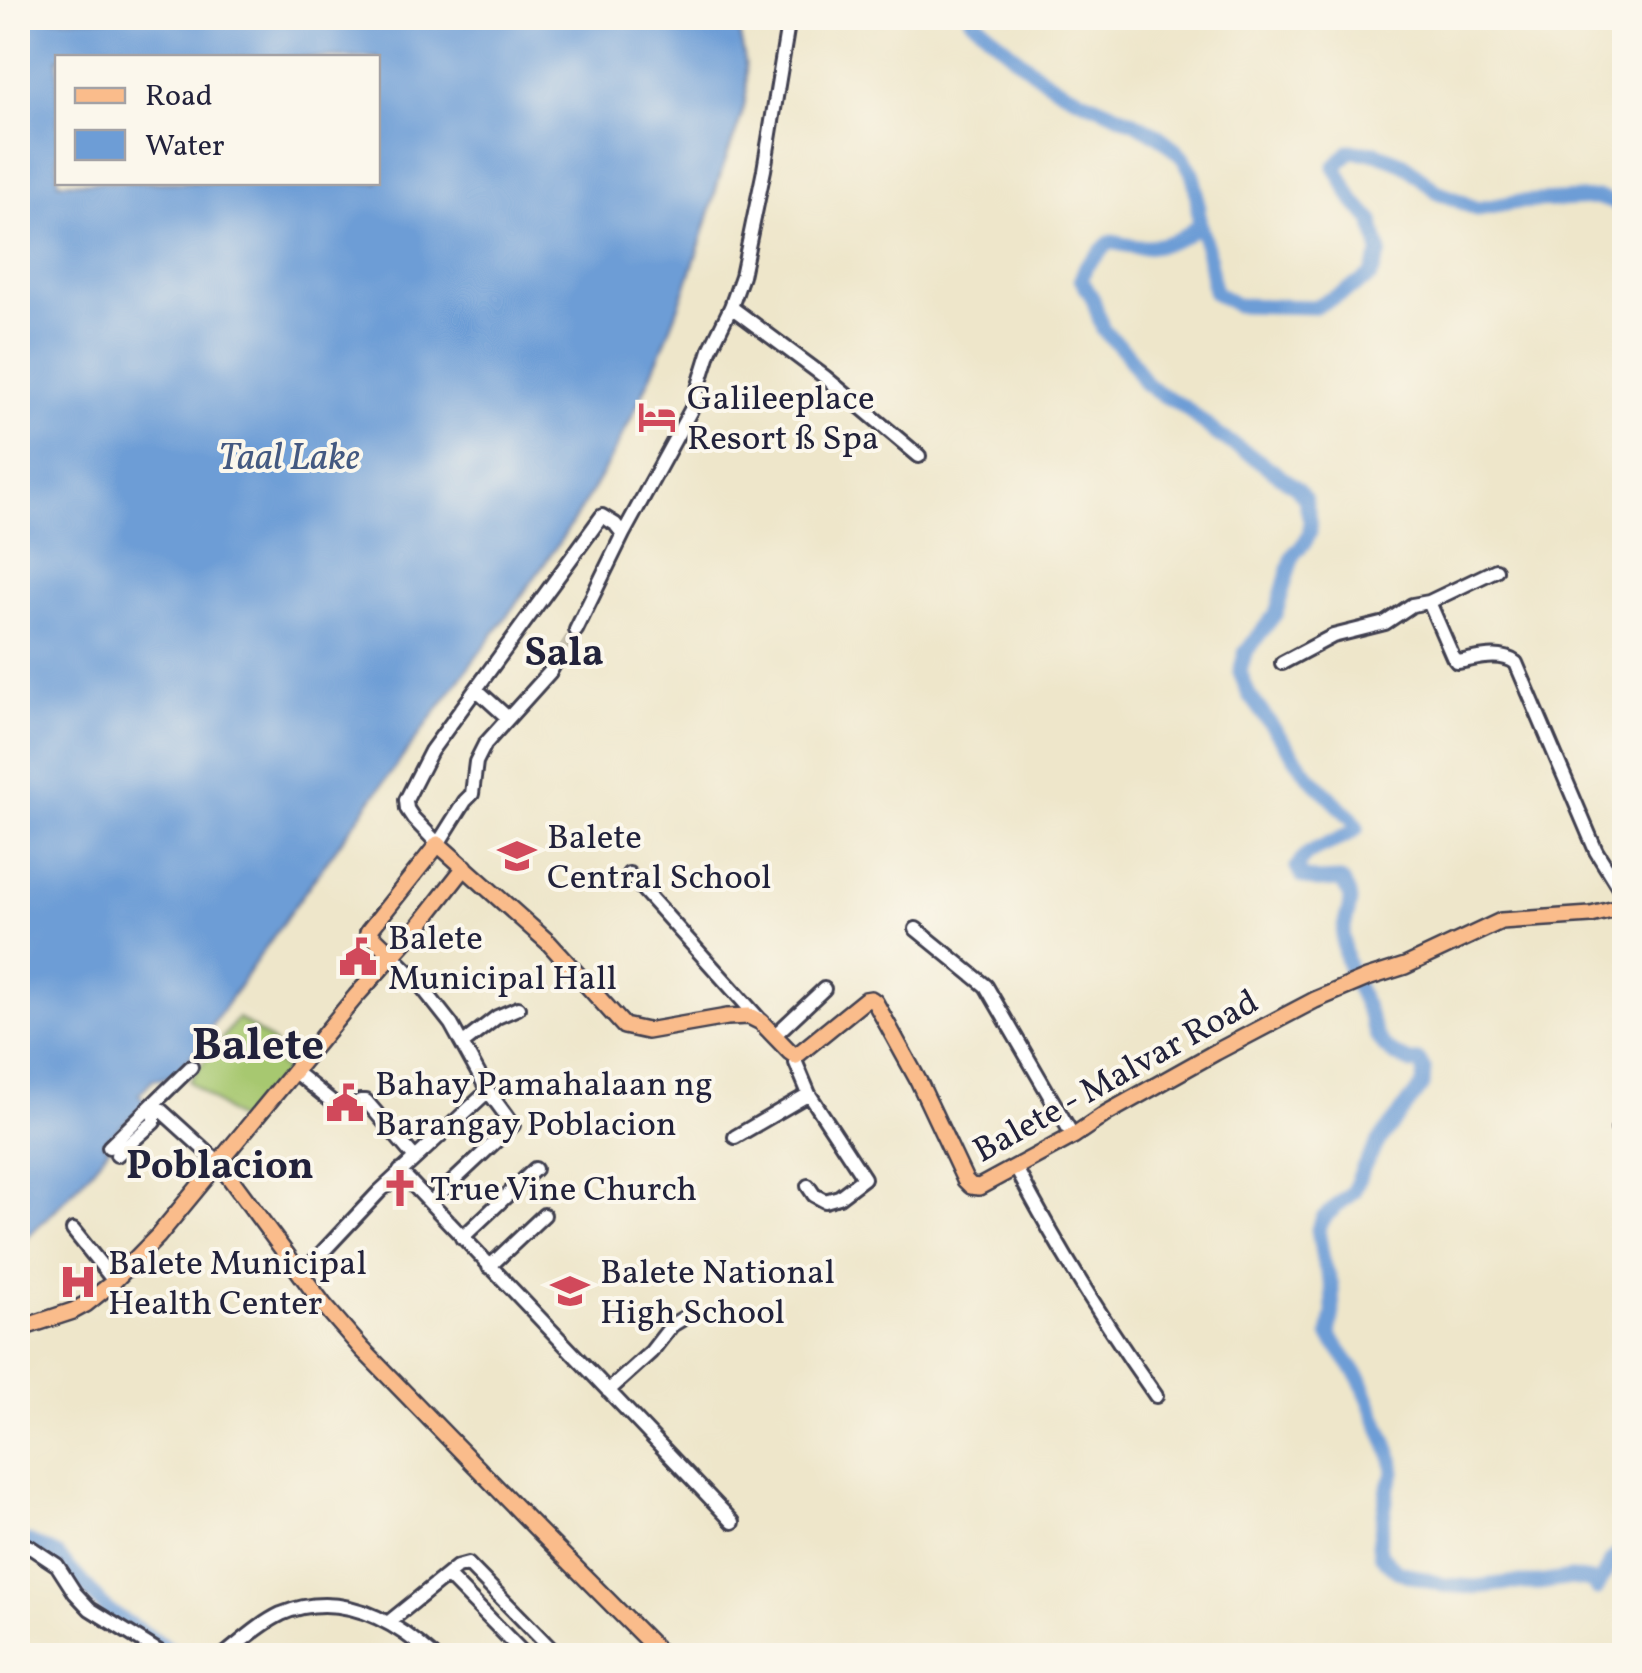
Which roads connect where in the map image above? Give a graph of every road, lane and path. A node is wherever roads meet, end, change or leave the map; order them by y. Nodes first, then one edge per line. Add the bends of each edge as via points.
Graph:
1 (790, 18) edge
2 (731, 306) junction
3 (920, 456) dead end
4 (623, 534) junction
5 (1496, 570) dead end
6 (1429, 602) junction
7 (576, 630) tunnel mouth
8 (555, 663) tunnel mouth
9 (1282, 664) dead end
10 (476, 689) junction
11 (508, 718) junction
12 (438, 844) junction
13 (464, 867) junction
14 (628, 874) dead end
15 (1624, 896) edge
16 (1624, 907) edge
17 (916, 929) dead end
18 (393, 956) junction
19 (824, 988) dead end
20 (518, 1008) dead end
21 (762, 1022) junction
22 (775, 1035) junction
23 (462, 1044) junction
24 (796, 1056) junction
25 (190, 1067) dead end
26 (295, 1072) junction
27 (488, 1091) junction
28 (809, 1094) junction
29 (157, 1102) junction
30 (1072, 1136) junction
31 (735, 1137) dead end
32 (113, 1151) dead end
33 (415, 1158) junction
34 (219, 1164) junction
35 (1016, 1168) junction
36 (535, 1170) dead end
37 (400, 1172) junction
38 (808, 1186) dead end
39 (430, 1203) junction
40 (544, 1215) dead end
41 (72, 1230) dead end
42 (462, 1238) junction
43 (489, 1267) junction
44 (302, 1274) junction
45 (114, 1281) junction
46 (687, 1316) dead end
47 (18, 1329) edge
48 (608, 1391) junction
49 (1156, 1396) dead end
50 (733, 1522) dead end
51 (18, 1542) edge
52 (447, 1575) junction
53 (389, 1622) junction
54 (166, 1656) edge
55 (222, 1656) edge
56 (433, 1656) edge
57 (526, 1656) edge
58 (558, 1656) edge
59 (664, 1656) edge

1 - 2 street via 750,244
2 - 3 street
2 - 4 street via 692,408
4 - 7 street
4 - 10 street via 602,516
5 - 6 street
6 - 9 street via 1385,623 1333,636
6 - 15 street via 1458,662 1501,656 1516,662 1596,851
8 - 11 street
10 - 11 street
10 - 12 street via 406,800 412,818
11 - 12 street via 485,744 472,794
12 - 13 main road
12 - 18 main road via 368,932
13 - 18 main road
13 - 21 main road via 549,943 624,1026 647,1032 727,1017
14 - 21 street
16 - 30 main road, Balete - Malvar Road via 1501,921 1216,1052
17 - 30 street via 986,986
18 - 23 street
18 - 26 main road
19 - 22 street
20 - 23 street
21 - 22 main road
22 - 24 main road
23 - 27 street
24 - 28 street
24 - 35 main road, Balete - Malvar Road via 871,998 966,1180 979,1187
25 - 29 street
26 - 33 street via 342,1109 350,1112 366,1101
26 - 34 main road
27 - 33 street
27 - 39 street via 512,1126
28 - 31 street
28 - 38 street via 864,1178 825,1202
29 - 32 street via 154,1122
29 - 34 street
30 - 35 main road, Balete - Malvar Road
33 - 37 street
34 - 44 main road
34 - 45 main road
35 - 49 street
36 - 42 street
37 - 39 street
37 - 44 street
39 - 42 street
40 - 43 street
41 - 45 street
42 - 43 street
43 - 48 street
44 - 59 main road via 362,1349
45 - 47 main road via 74,1311
46 - 48 street
48 - 50 street
51 - 54 street via 57,1565 90,1609
52 - 53 street
52 - 57 street
52 - 58 street via 468,1564
53 - 55 street via 354,1608 301,1608 267,1622
53 - 56 street

